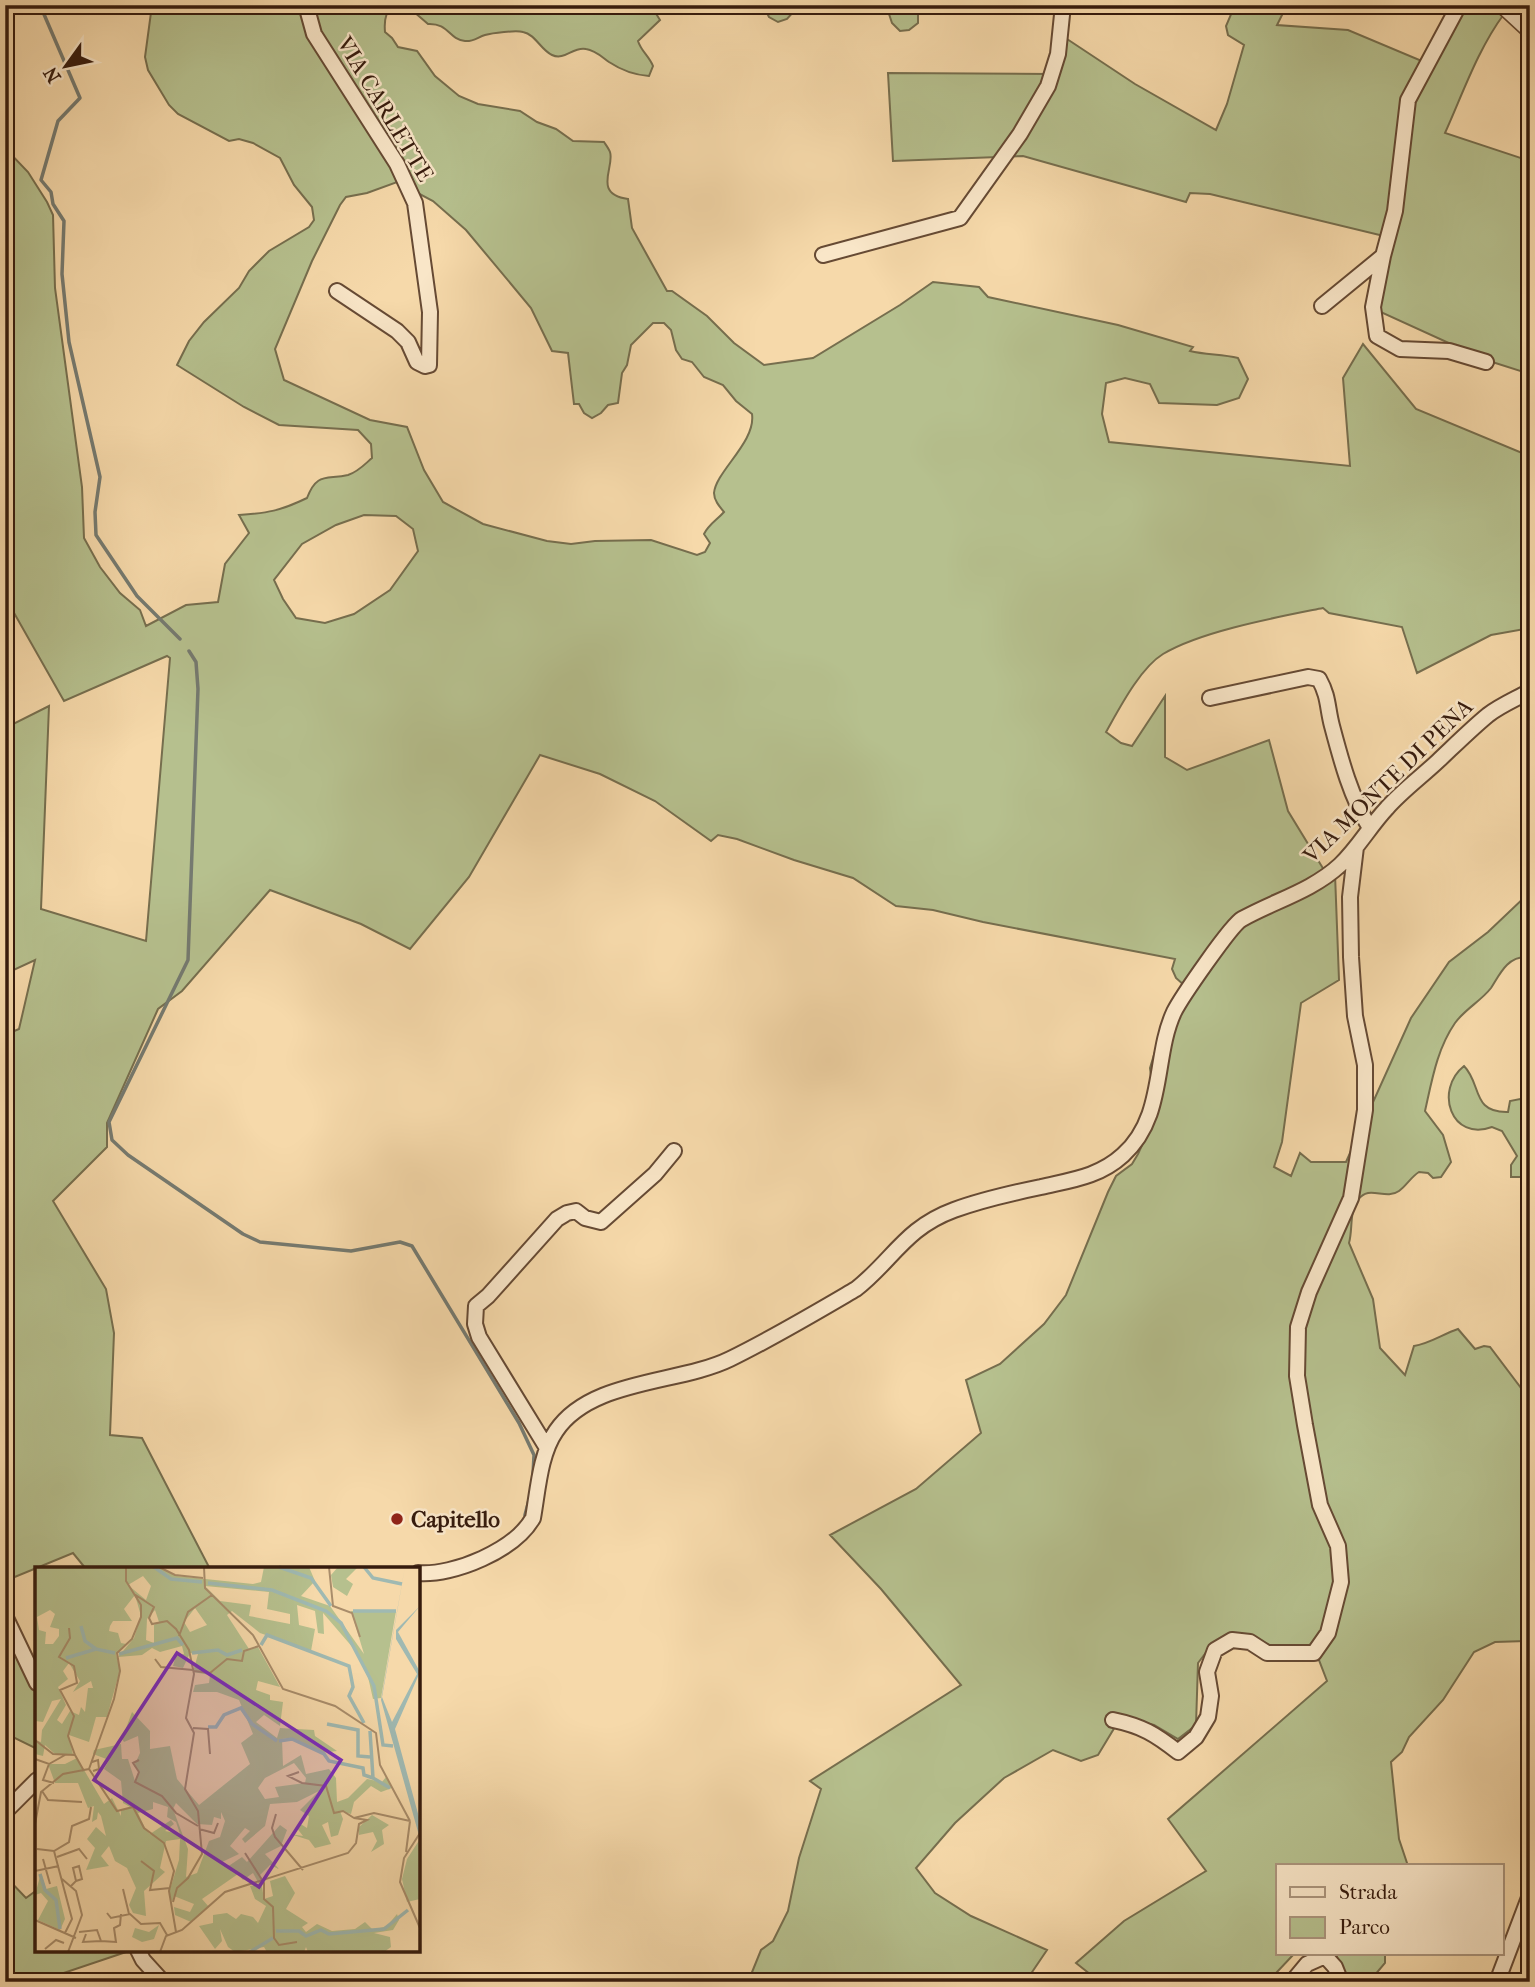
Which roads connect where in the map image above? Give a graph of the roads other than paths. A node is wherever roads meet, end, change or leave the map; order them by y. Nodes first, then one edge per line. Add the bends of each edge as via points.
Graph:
1 (306, 5) edge
2 (1063, 5) edge
3 (1459, 5) edge
4 (1504, 5) edge
5 (1530, 29) edge
6 (823, 255) dead end
7 (1383, 256) junction
8 (337, 291) dead end
9 (1322, 306) dead end
10 (1486, 362) dead end
11 (1530, 691) edge
12 (1210, 698) dead end
13 (1370, 828) junction
14 (1357, 846) junction
15 (674, 1151) dead end
16 (547, 1448) junction
17 (420, 1573) edge
18 (5, 1616) edge
19 (35, 1679) edge
20 (1113, 1720) dead end
21 (35, 1782) edge
22 (5, 1812) edge
23 (1530, 1895) edge
24 (139, 1952) edge
25 (163, 1982) edge
26 (1292, 1982) edge
27 (1341, 1982) edge
28 (1497, 1982) edge

1 - 8 street, VIA CARLETTE via 314,34 397,164 415,203 430,312 429,365 417,362 397,331
2 - 6 street via 1058,54 1048,86 960,218
3 - 7 street via 1408,100 1395,212
4 - 5 street
7 - 9 street
7 - 10 street via 1373,307 1377,336 1400,349 1449,351
11 - 13 street, VIA MONTE DI PENA via 1490,714
12 - 13 street via 1308,677 1319,679 1360,813
13 - 14 street, VIA MONTE DI PENA
14 - 16 street, VIA MONTE DI PENA via 1339,866 1304,890 1240,920 1227,932 1174,1012 1160,1079 1139,1136 1111,1164 1086,1178 979,1203 934,1220 907,1237 856,1289 728,1360 585,1405 556,1430
14 - 20 street via 1350,897 1351,957 1355,1017 1365,1065 1365,1110 1351,1198 1298,1327 1297,1376 1305,1425 1320,1505 1338,1546 1341,1582 1328,1633 1314,1653 1268,1653 1250,1642 1232,1640 1215,1650 1206,1672 1211,1696 1208,1717 1196,1737 1178,1752 1136,1724
15 - 16 street via 601,1222 576,1211 558,1219 477,1306 479,1337
16 - 17 street, VIA MONTE DI PENA via 533,1518 525,1529 464,1566
18 - 19 street
21 - 22 street
23 - 28 street
24 - 25 street
26 - 27 street via 1307,1964 1325,1956

